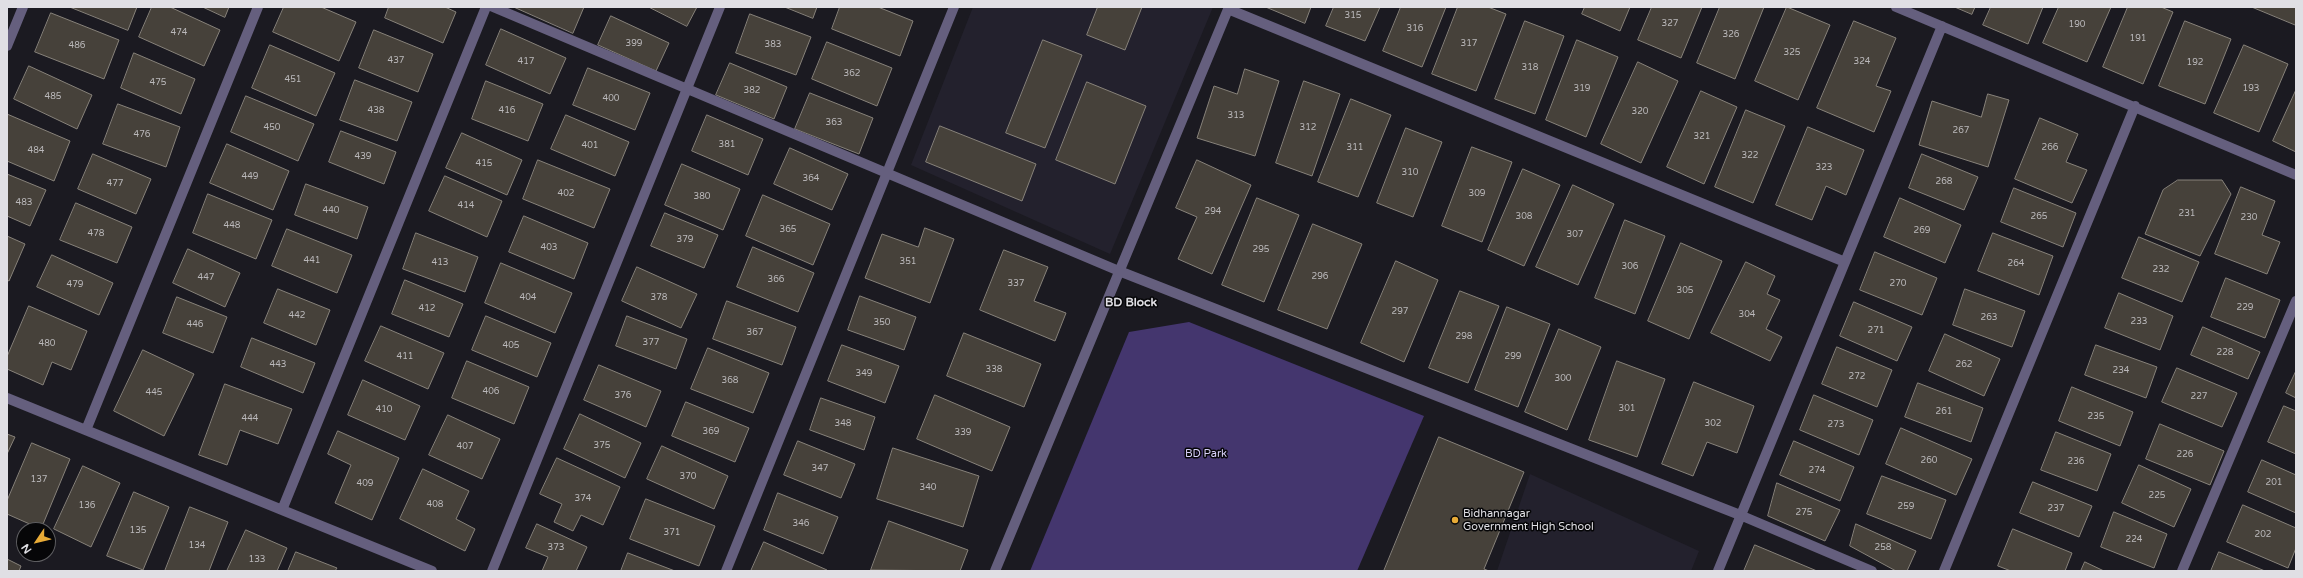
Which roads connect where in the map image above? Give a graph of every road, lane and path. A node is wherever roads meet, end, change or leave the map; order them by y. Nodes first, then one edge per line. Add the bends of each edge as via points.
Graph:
1 (23, 7) edge
2 (258, 7) edge
3 (486, 7) edge
4 (493, 7) edge
5 (720, 7) edge
6 (954, 7) edge
7 (1896, 7) edge
8 (1228, 8) edge
9 (1942, 26) junction
10 (7, 46) edge
11 (687, 88) junction
12 (2134, 106) junction
13 (887, 172) junction
14 (2296, 175) edge
15 (1845, 262) junction
16 (1119, 271) junction
17 (2296, 301) edge
18 (7, 398) edge
19 (86, 430) junction
20 (282, 510) junction
21 (1740, 515) junction
22 (432, 571) edge
23 (492, 571) edge
24 (726, 571) edge
25 (995, 571) edge
26 (1718, 571) edge
27 (1872, 571) edge
28 (1944, 571) edge
29 (2182, 571) edge

1 - 10 street
2 - 19 street
3 - 20 street
4 - 11 street
5 - 11 street
6 - 13 street
7 - 9 street
8 - 15 street
8 - 16 street
9 - 12 street
9 - 15 street
11 - 13 street
11 - 23 street
12 - 14 street
12 - 28 street
13 - 16 street
13 - 24 street
15 - 21 street
16 - 21 street
16 - 25 street
17 - 29 street
18 - 19 street
19 - 20 street
20 - 22 street
21 - 26 street
21 - 27 street

